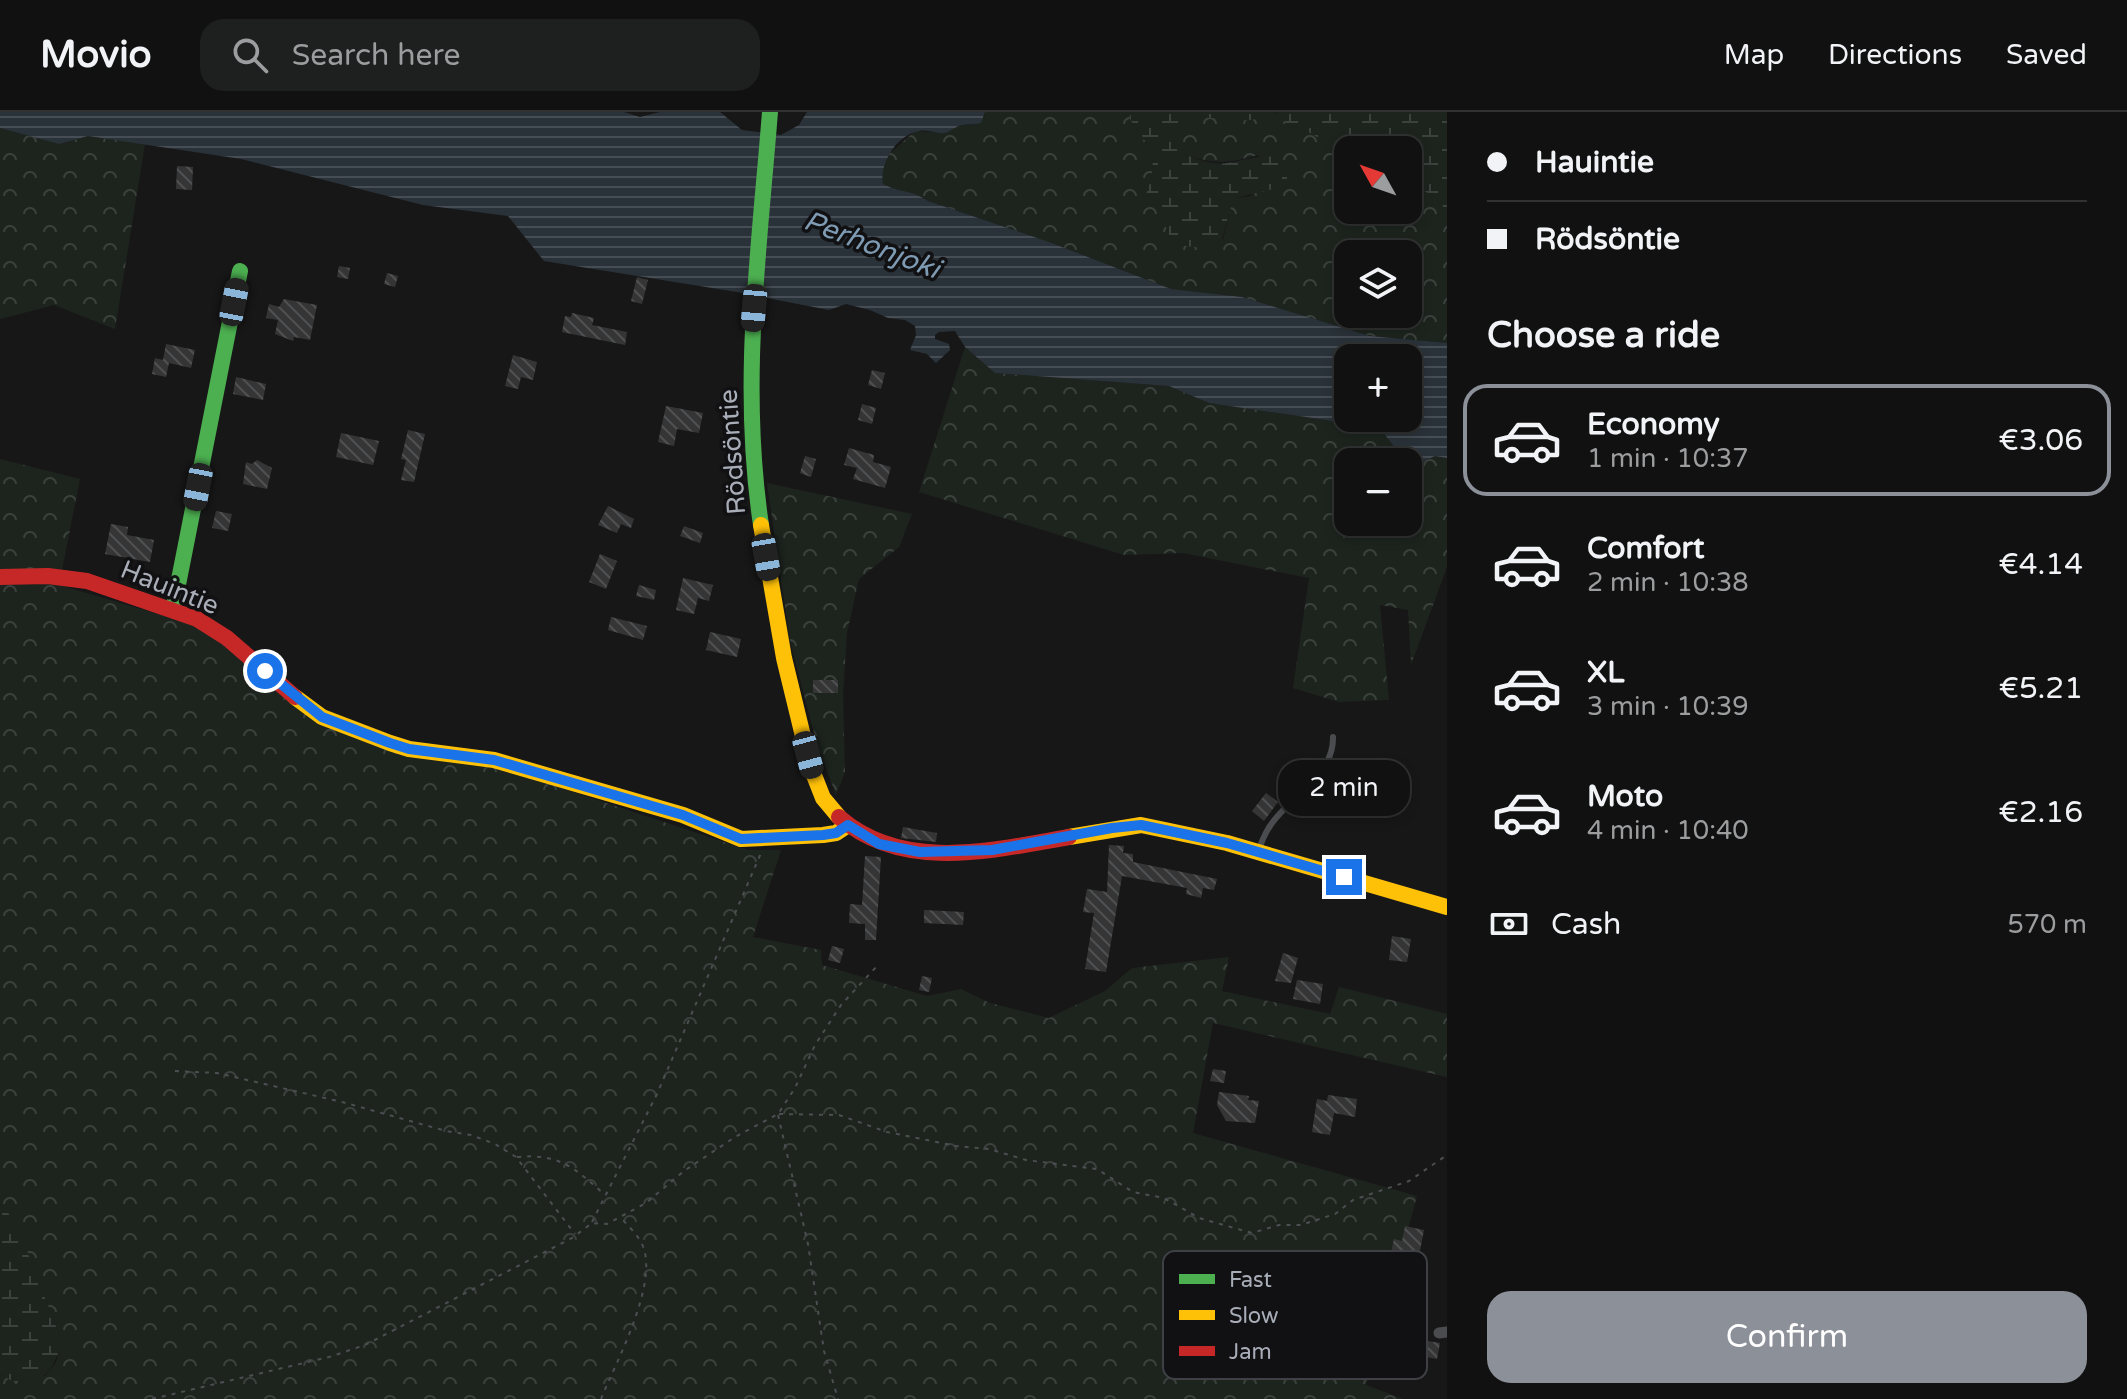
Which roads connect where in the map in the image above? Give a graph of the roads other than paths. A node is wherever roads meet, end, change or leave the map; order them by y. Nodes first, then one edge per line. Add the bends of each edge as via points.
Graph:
1 (769, 120) edge
2 (240, 271) dead end
3 (0, 577) edge
4 (173, 610) junction
5 (1333, 737) dead end
6 (848, 825) junction
7 (1258, 852) junction
8 (1447, 907) edge

1 - 6 street, Rödsöntie via 749,380 755,477 788,683 814,779
2 - 4 street
3 - 4 street, Hauintie via 87,581
4 - 6 street, Hauintie via 212,627 322,717 409,749 504,763 683,815 741,839 836,833
5 - 7 lane via 1329,760 1273,821
6 - 7 street, Rödsöntie via 879,844 920,852 992,850 1141,825
7 - 8 street, Rödsöntie

